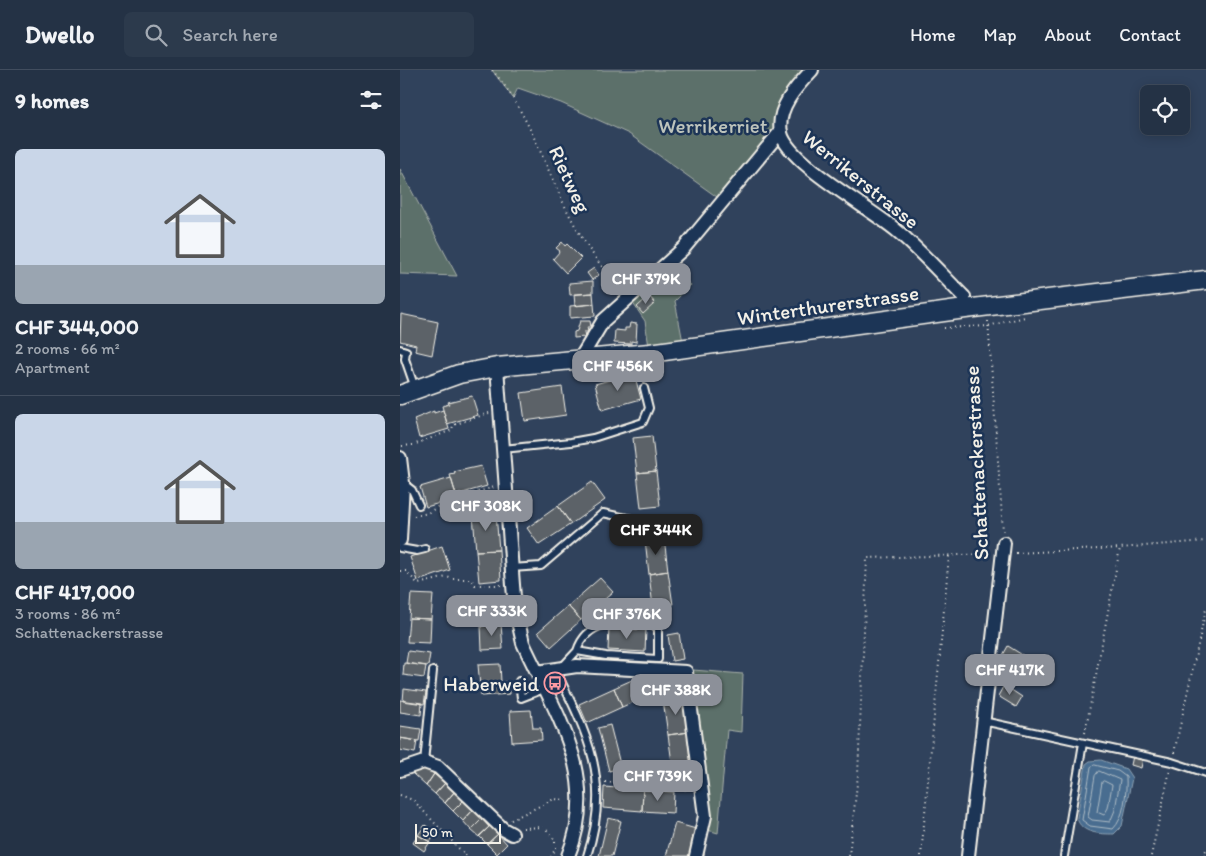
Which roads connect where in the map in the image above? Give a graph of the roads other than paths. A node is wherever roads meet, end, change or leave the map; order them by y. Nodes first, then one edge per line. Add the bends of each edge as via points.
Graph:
1 (812, 70) edge
2 (780, 131) junction
3 (1206, 280) edge
4 (966, 309) junction
5 (400, 349) edge
6 (580, 359) junction
7 (497, 367) junction
8 (644, 388) dead end
9 (408, 392) edge
10 (503, 449) junction
11 (400, 458) edge
12 (403, 482) junction
13 (419, 505) dead end
14 (655, 524) dead end
15 (400, 540) edge
16 (400, 548) edge
17 (425, 549) dead end
18 (1004, 549) road end
19 (511, 568) junction
20 (577, 651) junction
21 (558, 668) junction
22 (433, 671) dead end
23 (536, 672) junction
24 (519, 681) dead end
25 (544, 689) junction
26 (983, 721) junction
27 (1083, 743) junction
28 (424, 762) junction
29 (400, 770) edge
30 (1206, 773) edge
31 (507, 831) road end
32 (568, 856) edge
33 (587, 856) edge
34 (696, 856) edge
35 (968, 856) edge
36 (1064, 856) edge

1 - 2 street, Werrikerstrasse via 784,109
2 - 4 street, Werrikerstrasse via 787,148 794,155 896,230 964,297
2 - 6 street via 690,242 597,328
3 - 4 main road, Winterthurerstrasse
4 - 6 main road, Winterthurerstrasse via 650,353
5 - 9 lane via 406,350
6 - 7 main road, Winterthurerstrasse
7 - 9 main road, Winterthurerstrasse via 460,374
7 - 10 street
8 - 10 lane via 649,408 643,422 593,438
10 - 19 street
11 - 12 street
12 - 13 lane via 412,490
12 - 15 street
14 - 19 lane via 603,513 541,566
16 - 17 lane
18 - 26 street, Schattenackerstrasse
19 - 23 street via 518,627
20 - 20 lane via 658,658 658,626 605,623 590,630 580,641
20 - 21 lane
21 - 23 street
21 - 33 lane via 593,754 598,801
21 - 34 street via 577,666 686,672 705,816
22 - 28 lane
23 - 25 street
24 - 25 lane via 521,698
25 - 32 street via 574,754 578,772 578,821
26 - 27 lane
26 - 35 street, Schattenackerstrasse
27 - 30 lane via 1172,762
27 - 36 lane
28 - 29 street
28 - 31 street via 438,767

